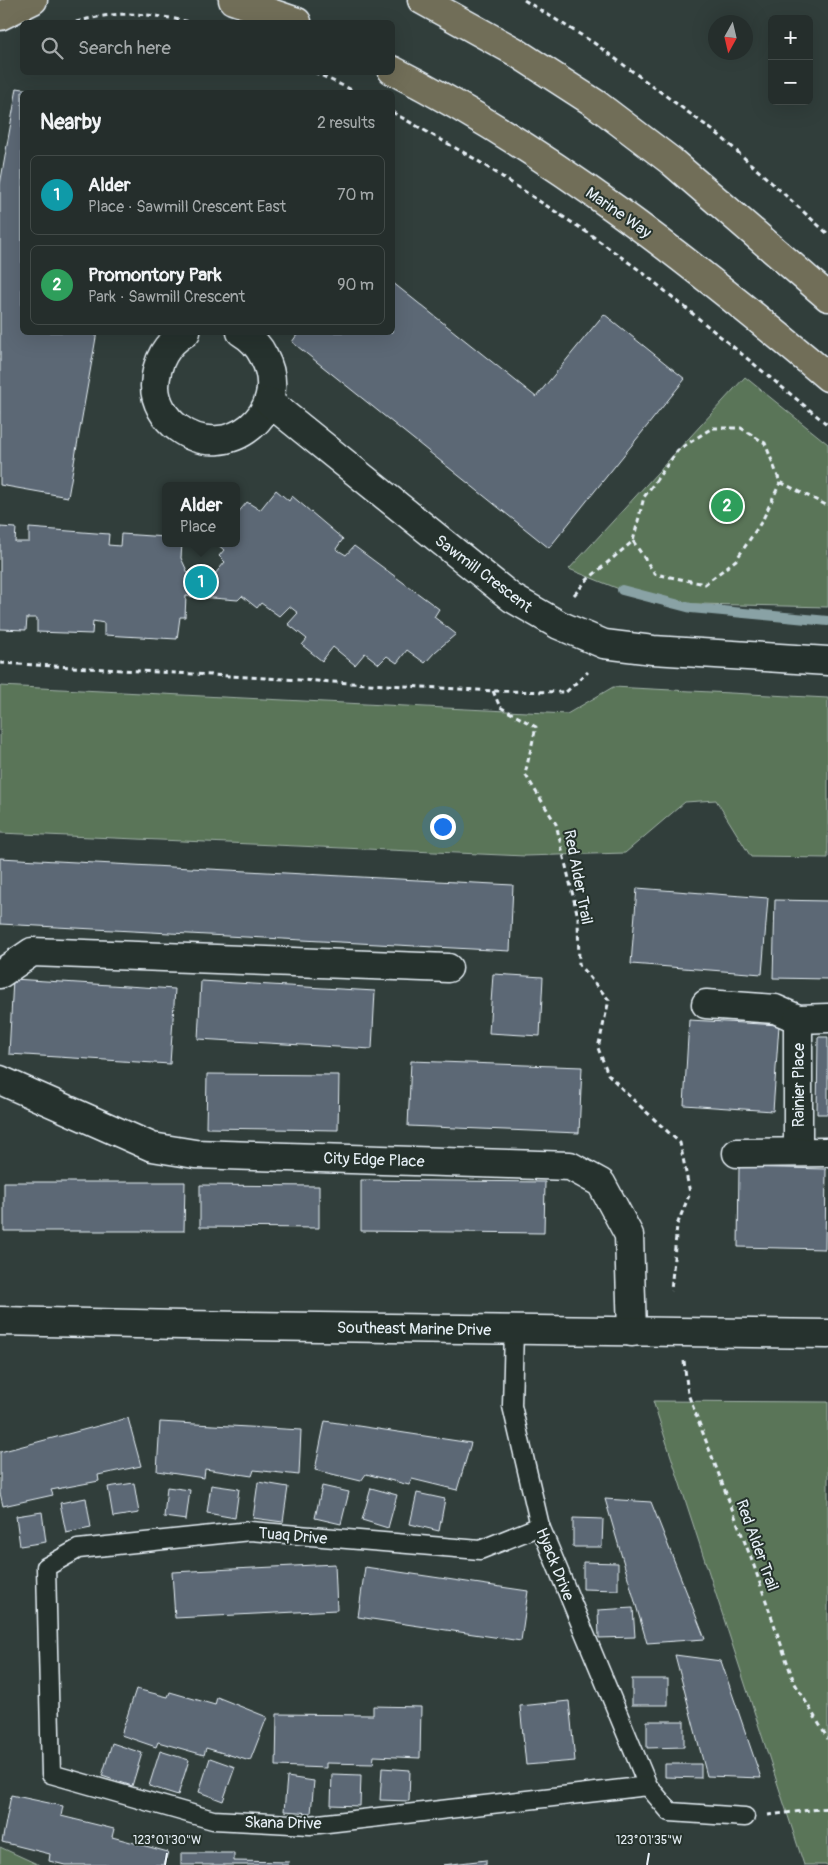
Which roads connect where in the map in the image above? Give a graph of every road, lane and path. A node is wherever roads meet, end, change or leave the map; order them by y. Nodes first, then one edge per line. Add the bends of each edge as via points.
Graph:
1 (33, 0) edge
2 (233, 0) edge
3 (422, 0) edge
4 (524, 0) edge
5 (0, 16) edge
6 (86, 20) edge
7 (179, 20) edge
8 (291, 20) edge
9 (395, 72) edge
10 (320, 75) edge
11 (352, 90) edge
12 (395, 114) edge
13 (828, 234) edge
14 (828, 297) edge
15 (182, 335) edge
16 (247, 335) edge
17 (828, 377) edge
18 (269, 402) junction
19 (828, 425) edge
20 (780, 482) junction
21 (828, 506) edge
22 (633, 541) junction
23 (574, 595) dead end
24 (828, 661) edge
25 (0, 663) edge
26 (588, 672) dead end
27 (493, 691) junction
28 (448, 968) dead end
29 (0, 974) edge
30 (706, 1004) dead end
31 (828, 1018) edge
32 (798, 1019) junction
33 (0, 1080) edge
34 (798, 1151) junction
35 (737, 1152) dead end
36 (828, 1152) edge
37 (671, 1291) dead end
38 (0, 1321) edge
39 (514, 1330) junction
40 (632, 1332) junction
41 (828, 1334) edge
42 (684, 1352) dead end
43 (540, 1526) junction
44 (46, 1566) joint
45 (828, 1739) edge
46 (648, 1786) junction
47 (828, 1808) edge
48 (745, 1817) joint

1 - 5 main road
2 - 8 main road
3 - 14 main road via 514,51 596,104 671,161
4 - 13 path via 594,42 719,135
6 - 7 path via 140,13
9 - 17 main road, Marine Way via 506,133 658,239
10 - 11 path
12 - 19 path via 475,159 588,233 642,272
15 - 18 street via 164,351 156,369 155,389 160,408 172,424 188,436 207,441 226,440 245,432 259,419
16 - 18 street via 260,348 269,365 272,383
18 - 24 street, Sawmill Crescent via 512,598 559,625 604,644
20 - 21 path
20 - 22 path via 762,521 736,560 705,584 655,574
20 - 22 path via 765,443 741,428 712,428 678,450 644,496
22 - 23 path
25 - 27 path
26 - 27 path via 566,692
27 - 37 path, Red Alder Trail via 500,707 536,727 525,774 556,824 578,917 579,965 609,1000 598,1048 608,1074 680,1144 690,1192 677,1225
28 - 29 street via 32,952
30 - 32 street, Rainier Place via 775,1009
31 - 32 street, Rainier Place
32 - 34 street, Rainier Place
33 - 40 street, City Edge Place via 152,1147 195,1154 570,1166 601,1183 629,1235
34 - 35 street
34 - 36 street
38 - 39 street, Southeast Marine Drive
39 - 40 street, Southeast Marine Drive
39 - 43 lane, Hyack Drive via 512,1406
40 - 41 street, Southeast Marine Drive
42 - 45 path, Red Alder Trail via 688,1394 754,1566 794,1682
43 - 44 lane, Tuaq Drive via 480,1550 250,1531 78,1549
43 - 46 lane, Hyack Drive
44 - 46 lane, Skana Drive via 50,1774 213,1820 310,1826
46 - 48 lane via 670,1812
47 - 48 path

